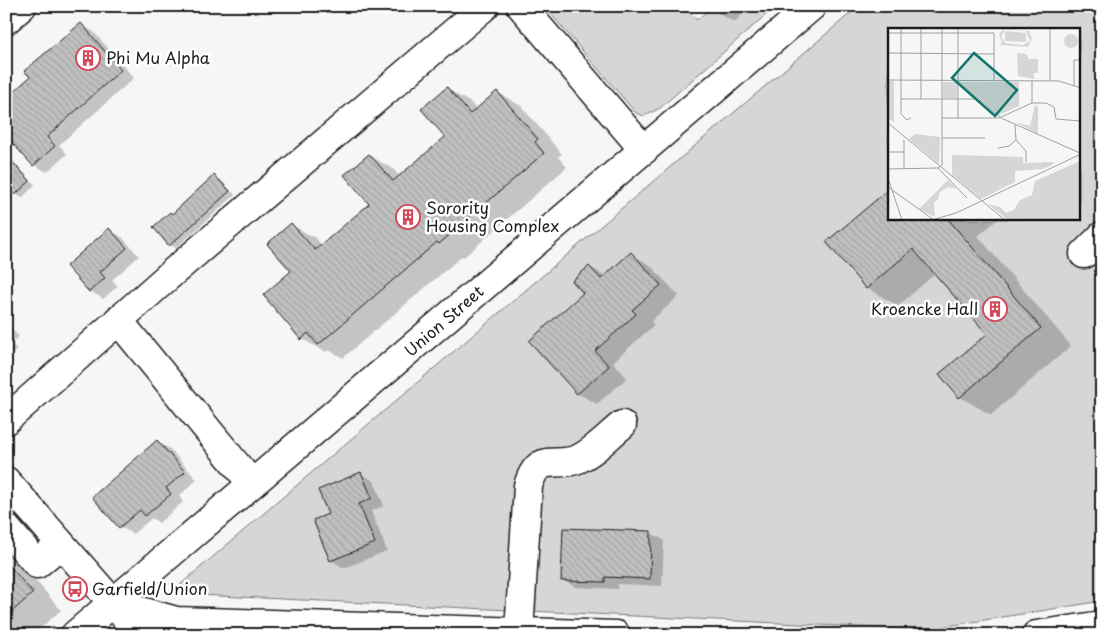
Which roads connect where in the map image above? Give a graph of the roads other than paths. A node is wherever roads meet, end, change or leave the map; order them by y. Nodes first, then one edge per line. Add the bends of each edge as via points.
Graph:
1 (22, 6) edge
2 (484, 6) edge
3 (521, 6) edge
4 (812, 6) edge
5 (6, 20) edge
6 (644, 150) junction
7 (118, 320) junction
8 (6, 420) edge
9 (622, 425) dead end
10 (6, 481) edge
11 (252, 484) junction
12 (6, 528) edge
13 (60, 544) junction
14 (112, 603) junction
15 (1102, 625) edge
16 (519, 632) junction
17 (75, 635) edge
18 (141, 635) edge
19 (616, 635) edge
20 (1036, 635) edge

1 - 5 street
2 - 7 street
3 - 6 street
4 - 6 street, Union Street
6 - 11 street, Union Street
7 - 8 street
7 - 11 street
9 - 16 street via 580,458 541,464 532,474 528,486
10 - 13 street
11 - 14 street, Union Street
12 - 13 street via 37,564
13 - 14 street
14 - 16 street via 176,621
14 - 17 street, Union Street
14 - 18 street
15 - 20 street
16 - 19 street

